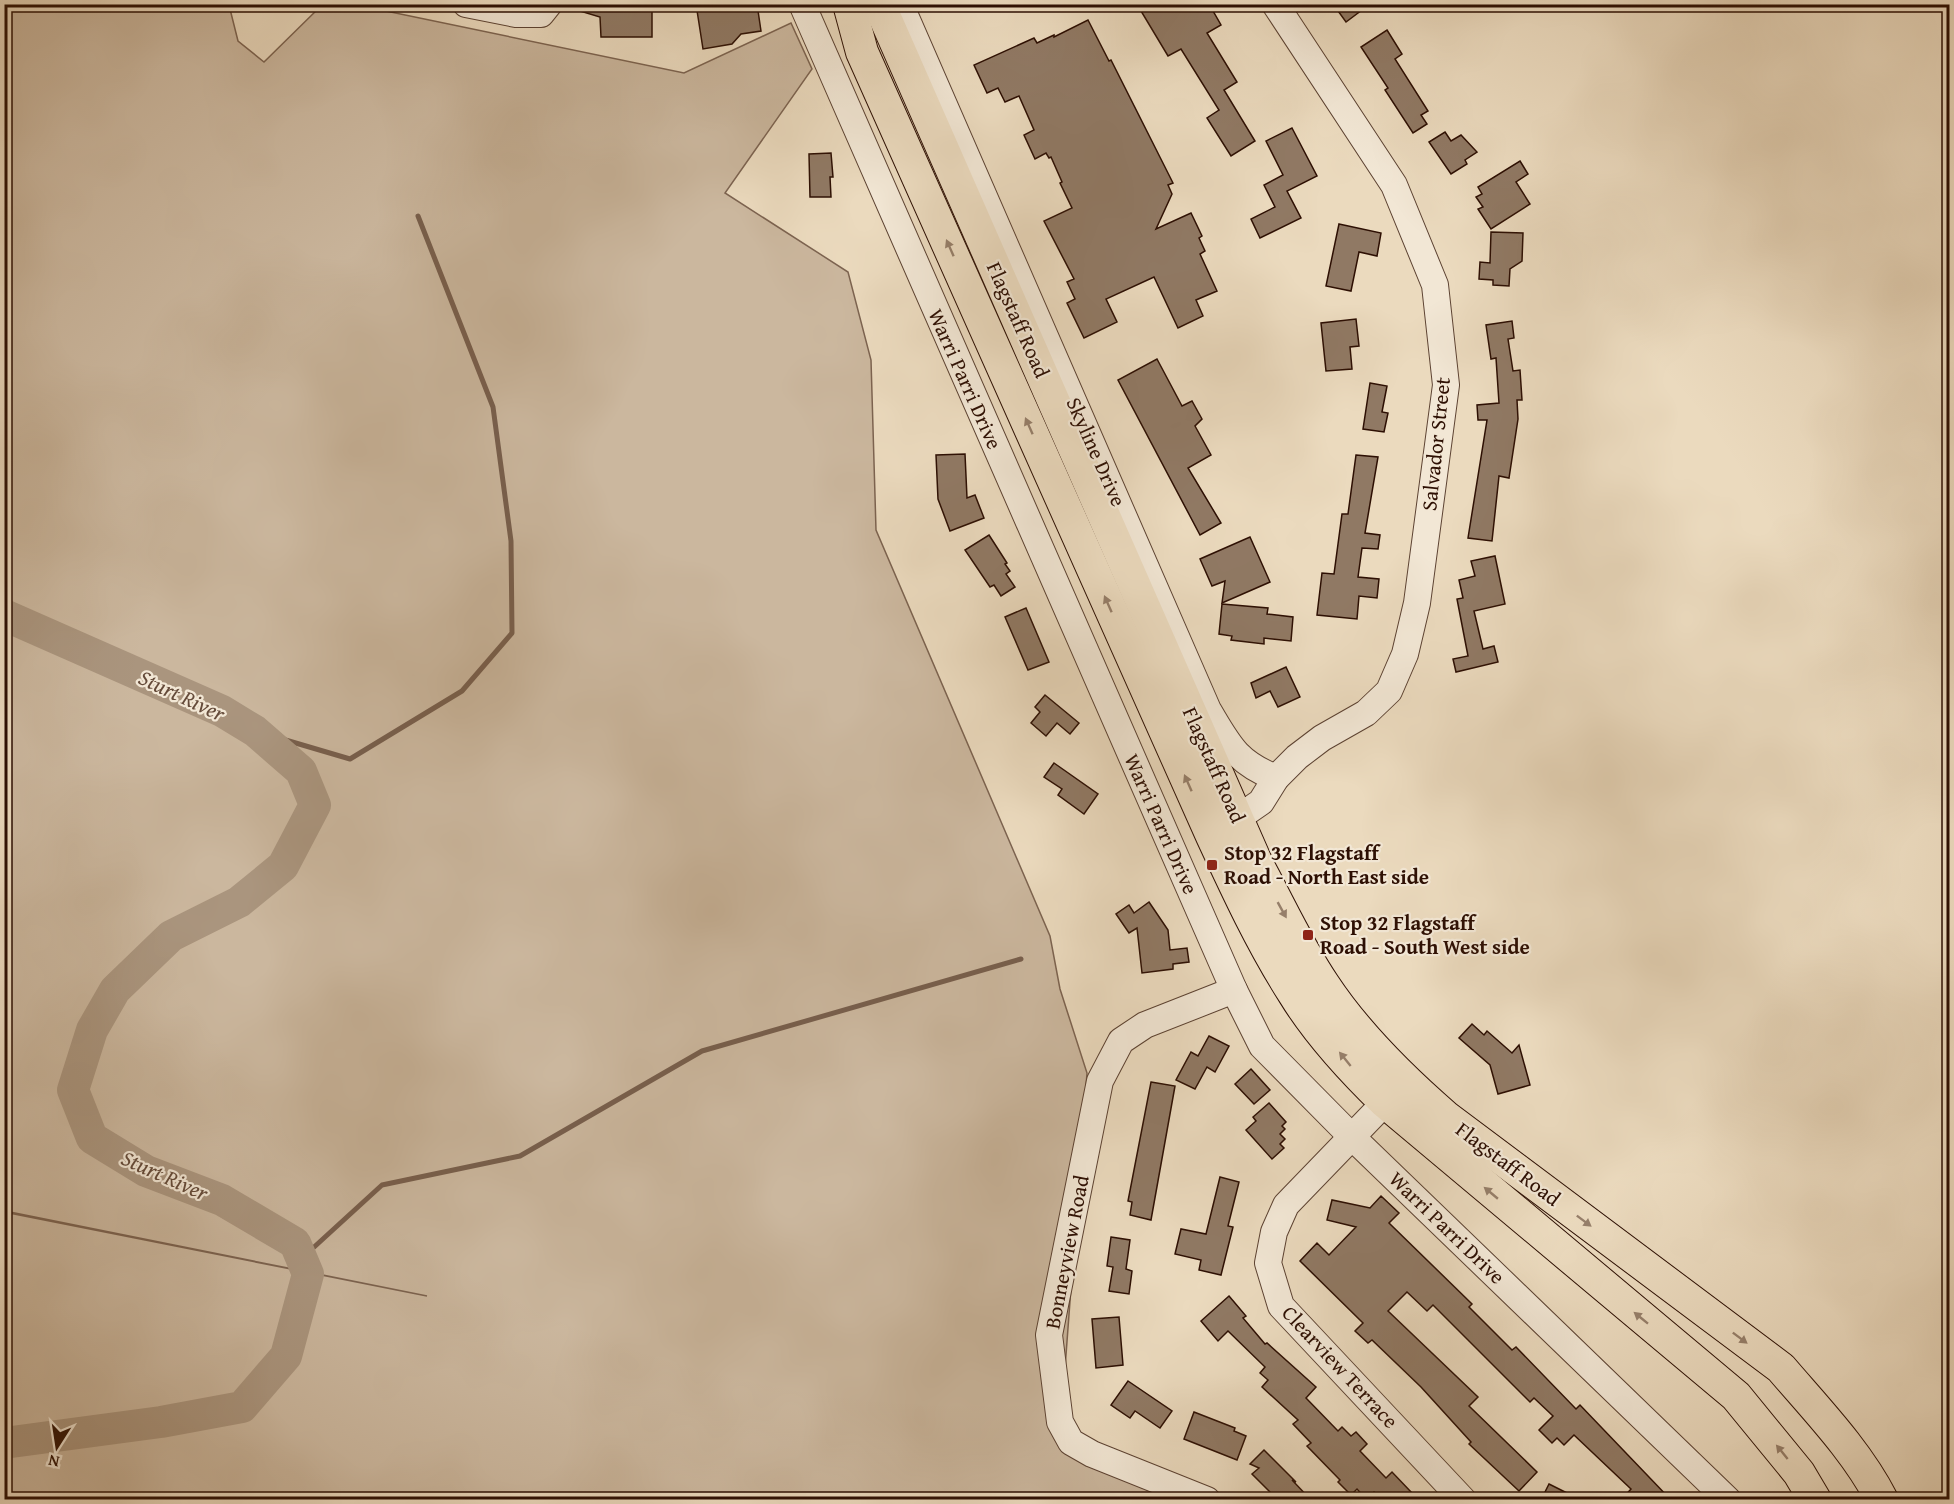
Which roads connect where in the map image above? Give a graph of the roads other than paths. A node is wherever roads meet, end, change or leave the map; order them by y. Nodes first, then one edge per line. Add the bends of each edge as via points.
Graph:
1 (466, 4) edge
2 (549, 4) edge
3 (802, 4) edge
4 (849, 4) edge
5 (879, 4) edge
6 (900, 4) edge
7 (1275, 4) edge
8 (1276, 778) junction
9 (1238, 820) junction
10 (1212, 836) junction
11 (1234, 990) junction
12 (1395, 1092) junction
13 (1351, 1136) junction
14 (1207, 1500) edge
15 (1463, 1500) edge
16 (1728, 1500) edge
17 (1815, 1500) edge
18 (1882, 1500) edge

1 - 2 street via 516,14 541,14
3 - 11 street, Warri Parri Drive
10 -> 4 main road, Flagstaff Road via 862,52
5 - 9 main road, Flagstaff Road
6 - 8 street, Skyline Drive via 1208,710 1234,753
7 - 8 street, Salvador Street via 1394,184 1435,285 1446,385 1417,603 1389,691 1366,713 1297,757
8 - 9 street, Salvador Street via 1261,802
9 - 10 street, Salvador Street
9 -> 12 main road, Flagstaff Road via 1257,864 1323,984 1356,1027
12 -> 10 main road, Flagstaff Road via 1358,1075 1294,996
11 - 13 street, Warri Parri Drive via 1262,1046
11 - 14 street, Bonneyview Road via 1145,1025 1121,1041 1100,1081 1049,1335 1060,1422 1071,1442
12 - 13 street, Clearview Terrace
17 -> 12 main road, Flagstaff Road via 1799,1473 1737,1396
12 -> 18 main road, Flagstaff Road via 1446,1116 1781,1368 1824,1419
13 - 15 street, Clearview Terrace via 1286,1205 1274,1232 1269,1263 1281,1306
13 - 16 street, Warri Parri Drive

